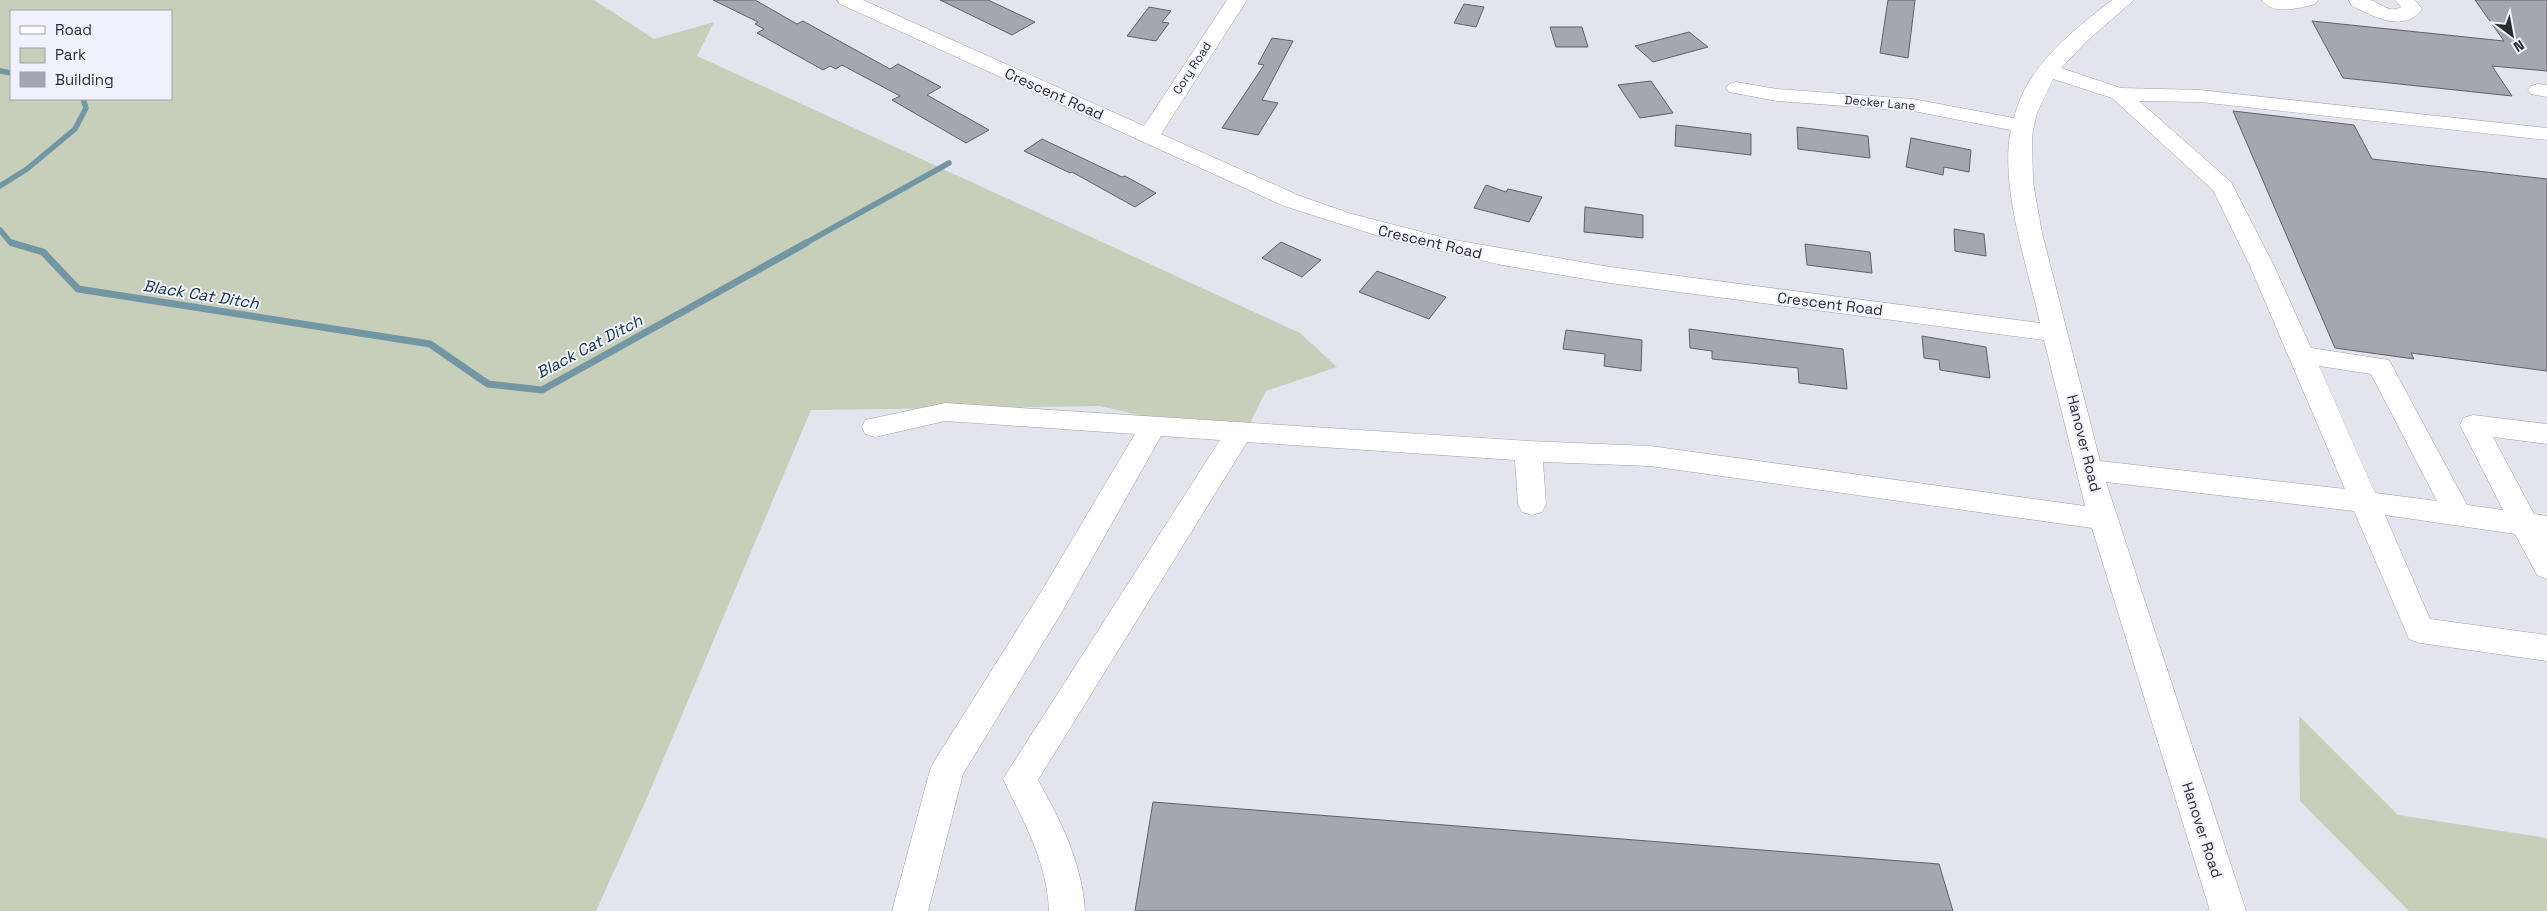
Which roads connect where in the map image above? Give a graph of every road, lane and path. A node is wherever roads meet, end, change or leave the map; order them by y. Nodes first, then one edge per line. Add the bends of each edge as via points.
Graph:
1 (847, 0) edge
2 (1237, 0) edge
3 (2124, 0) edge
4 (2308, 0) edge
5 (2359, 0) edge
6 (2405, 0) edge
7 (2279, 1) edge
8 (2047, 70) junction
9 (1736, 88) dead end
10 (2119, 94) junction
11 (2024, 126) junction
12 (2547, 134) edge
13 (1148, 137) junction
14 (2055, 333) junction
15 (2302, 355) junction
16 (1153, 426) junction
17 (875, 427) dead end
18 (1238, 432) junction
19 (2547, 434) edge
20 (1528, 450) junction
21 (2090, 470) junction
22 (2365, 502) junction
23 (1532, 504) dead end
24 (2458, 515) junction
25 (2103, 519) junction
26 (2536, 526) edge
27 (2547, 567) edge
28 (2547, 648) edge
29 (910, 911) edge
30 (1067, 911) edge
31 (2228, 911) edge

1 - 13 street, Crescent Road
2 - 13 street, Cory Road
3 - 8 street, Hanover Road via 2077,39
4 - 7 street
5 - 6 street via 2376,11 2400,16 2412,9
8 - 10 street
8 - 11 street, Hanover Road via 2026,114
9 - 11 street, Decker Lane via 1784,96 1913,105
10 - 12 street via 2200,96
10 - 15 street via 2223,187
11 - 14 street, Hanover Road via 2022,172 2027,212
13 - 14 street, Crescent Road via 1292,202 1341,220 1473,253 1592,274
14 - 21 street, Hanover Road
15 - 22 street
15 - 24 street via 2380,366
16 - 17 street via 944,412
16 - 18 street
16 - 29 street via 1052,600 947,770
18 - 20 street
18 - 30 street via 1020,779 1053,844
19 - 26 street via 2473,425
20 - 23 street
20 - 25 street via 1650,456
21 - 22 street
21 - 25 street, Hanover Road
22 - 24 street
22 - 28 street via 2420,630
24 - 26 street
25 - 31 street, Hanover Road
26 - 27 street

